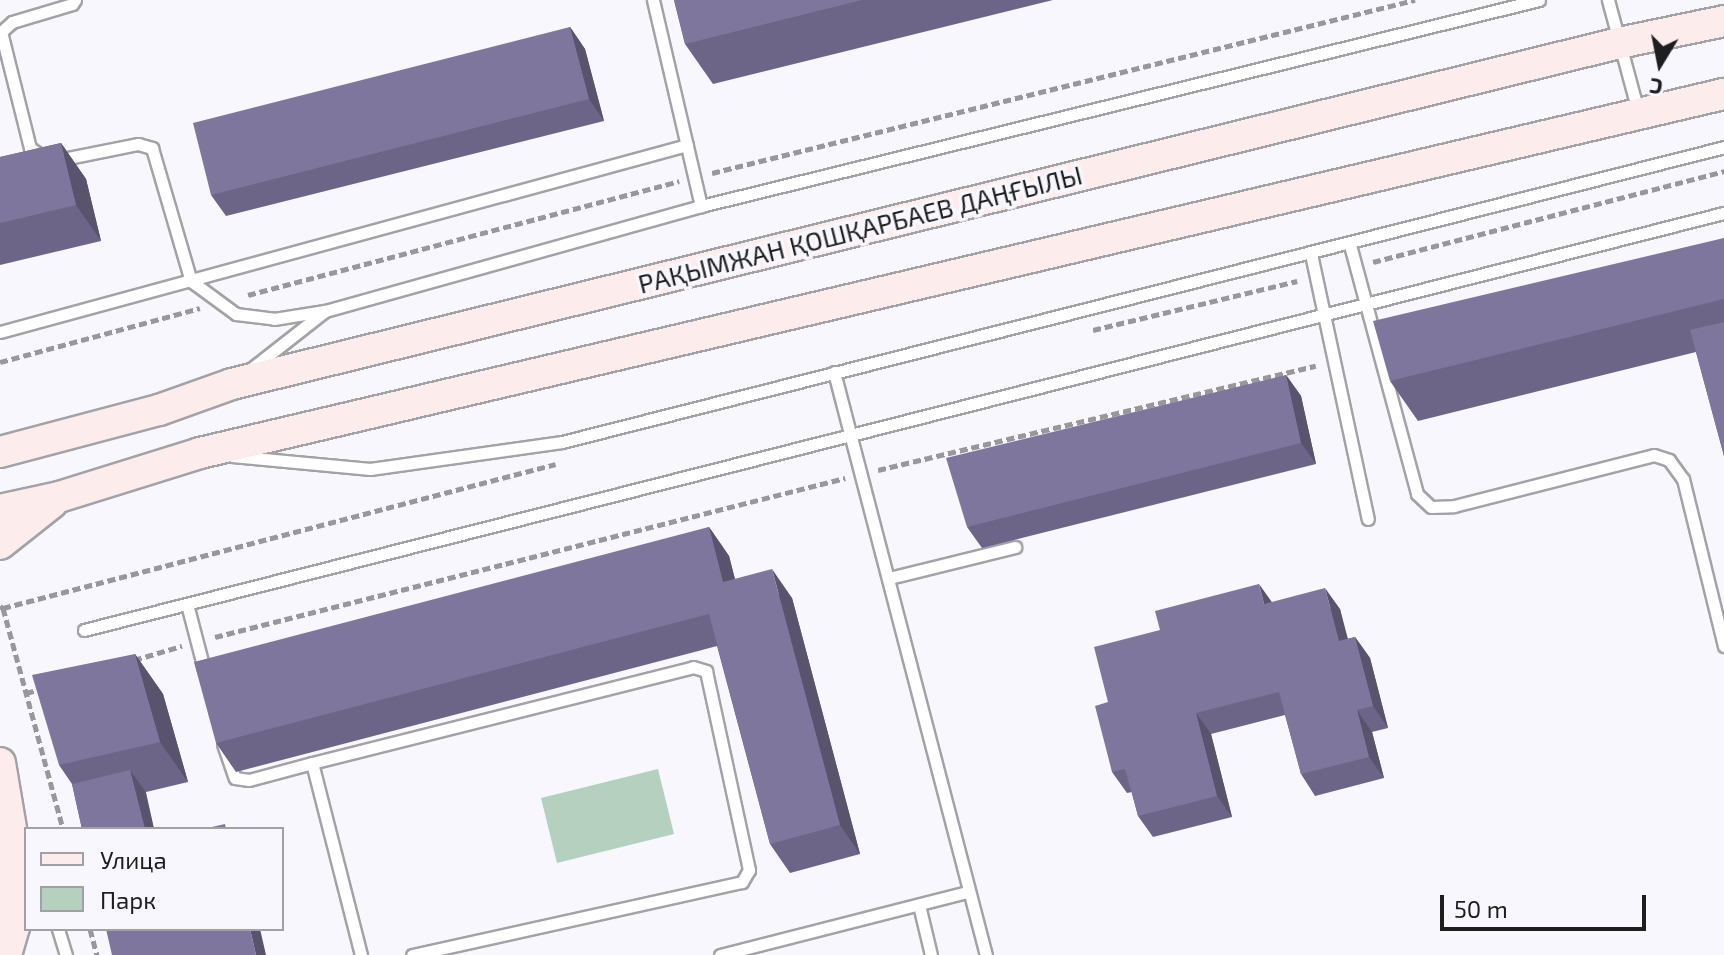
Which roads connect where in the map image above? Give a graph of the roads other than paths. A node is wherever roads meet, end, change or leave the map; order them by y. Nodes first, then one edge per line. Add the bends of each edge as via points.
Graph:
1 (75, 0) edge
2 (653, 0) edge
3 (1539, 0) edge
4 (1608, 0) edge
5 (1724, 21) edge
6 (1619, 43) junction
7 (1724, 94) edge
8 (1639, 115) junction
9 (687, 145) junction
10 (1724, 147) edge
11 (701, 206) junction
12 (1724, 213) edge
13 (1350, 245) junction
14 (1311, 254) junction
15 (191, 281) junction
16 (1367, 303) junction
17 (325, 311) junction
18 (1324, 315) junction
19 (0, 332) edge
20 (834, 372) junction
21 (232, 384) junction
22 (852, 436) junction
23 (0, 452) edge
24 (200, 453) junction
25 (59, 497) junction
26 (0, 510) edge
27 (1368, 519) dead end
28 (0, 544) edge
29 (1015, 547) dead end
30 (889, 578) junction
31 (187, 604) junction
32 (84, 630) dead end
33 (1724, 646) edge
34 (207, 683) edge
35 (218, 725) edge
36 (0, 746) edge
37 (0, 763) edge
38 (312, 763) junction
39 (22, 815) dead end
40 (967, 892) junction
41 (919, 905) junction
42 (59, 931) edge
43 (6, 955) edge
44 (66, 955) edge
45 (361, 955) edge
46 (412, 955) edge
47 (720, 955) edge
48 (931, 955) edge
49 (986, 955) edge

1 - 15 lane via 12,22 1,32 30,148 50,162 138,144 152,148
2 - 9 lane
3 - 11 lane
4 - 6 lane
5 - 6 main road, РАҚЫМЖАН ҚОШҚАРБАЕВ ДАҢҒЫЛЫ
6 - 8 lane
6 - 21 main road, РАҚЫМЖАН ҚОШҚАРБАЕВ ДАҢҒЫЛЫ
7 - 8 main road
8 - 24 main road
9 - 11 lane
9 - 15 lane
10 - 13 lane
11 - 17 lane
12 - 16 lane
13 - 14 lane
13 - 16 lane
14 - 18 lane
14 - 20 lane
15 - 17 lane via 236,314 274,319
15 - 19 lane
16 - 18 lane
16 - 33 lane via 1417,494 1431,507 1454,506 1654,455 1669,460 1683,479
17 - 21 lane
18 - 22 lane
18 - 27 lane
20 - 22 lane
20 - 24 lane via 562,442 370,469
21 - 23 main road, РАҚЫМЖАН ҚОШҚАРБАЕВ ДАҢҒЫЛЫ via 159,410
22 - 30 lane
22 - 31 lane
24 - 25 main road
25 - 26 main road
25 - 28 main road
29 - 30 lane
30 - 40 lane
31 - 32 lane
31 - 34 lane
35 - 38 lane via 235,778 249,780
36 - 39 lane
37 - 43 main road via 13,840 14,927
38 - 45 lane
38 - 46 lane via 693,667 706,671 748,877
40 - 41 lane
40 - 49 lane
41 - 47 lane
41 - 48 lane
42 - 44 lane

